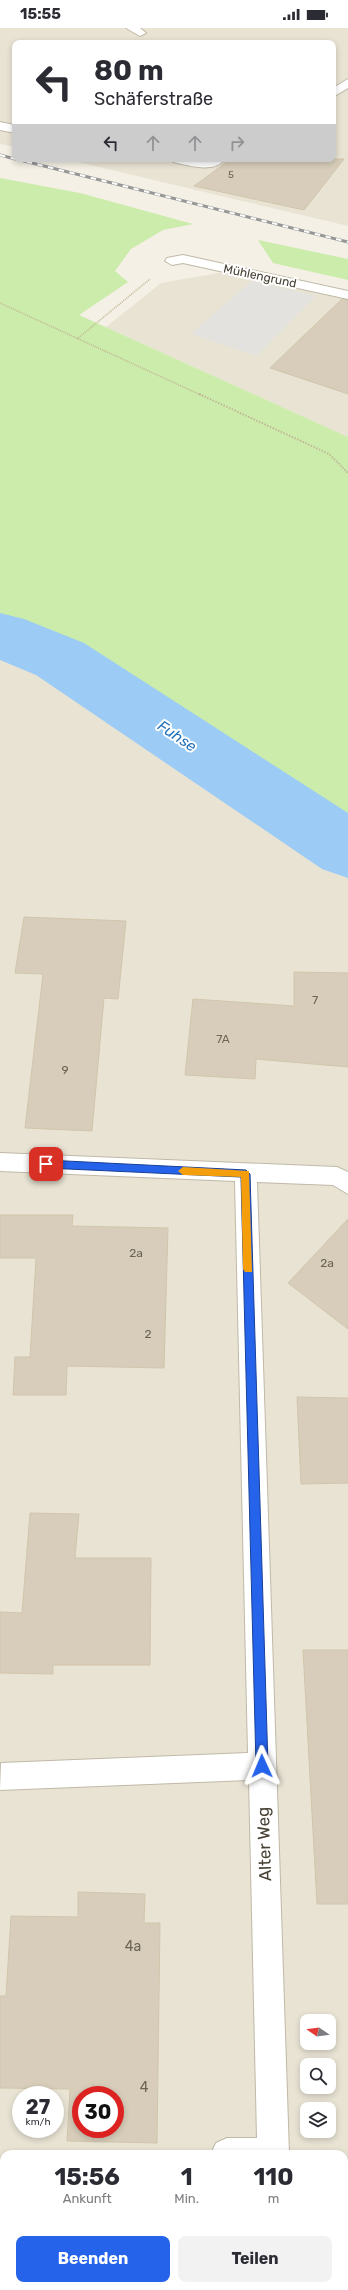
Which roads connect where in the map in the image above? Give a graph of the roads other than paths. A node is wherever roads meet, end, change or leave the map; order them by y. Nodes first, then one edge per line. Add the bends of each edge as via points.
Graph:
1 (348, 83) edge
2 (336, 91) edge
3 (0, 126) edge
4 (12, 128) edge
5 (194, 162) edge
6 (211, 162) edge
7 (172, 261) road end
8 (348, 295) edge
9 (0, 1162) edge
10 (246, 1174) junction
11 (348, 1184) edge
12 (262, 1766) junction
13 (1, 1777) edge
14 (273, 2150) edge

1 - 2 street
3 - 4 street
5 - 6 street
7 - 8 street, Mühlengrund via 183,259
9 - 10 street
10 - 11 street via 337,1176
10 - 12 street, Alter Weg
12 - 13 street
12 - 14 street, Alter Weg

